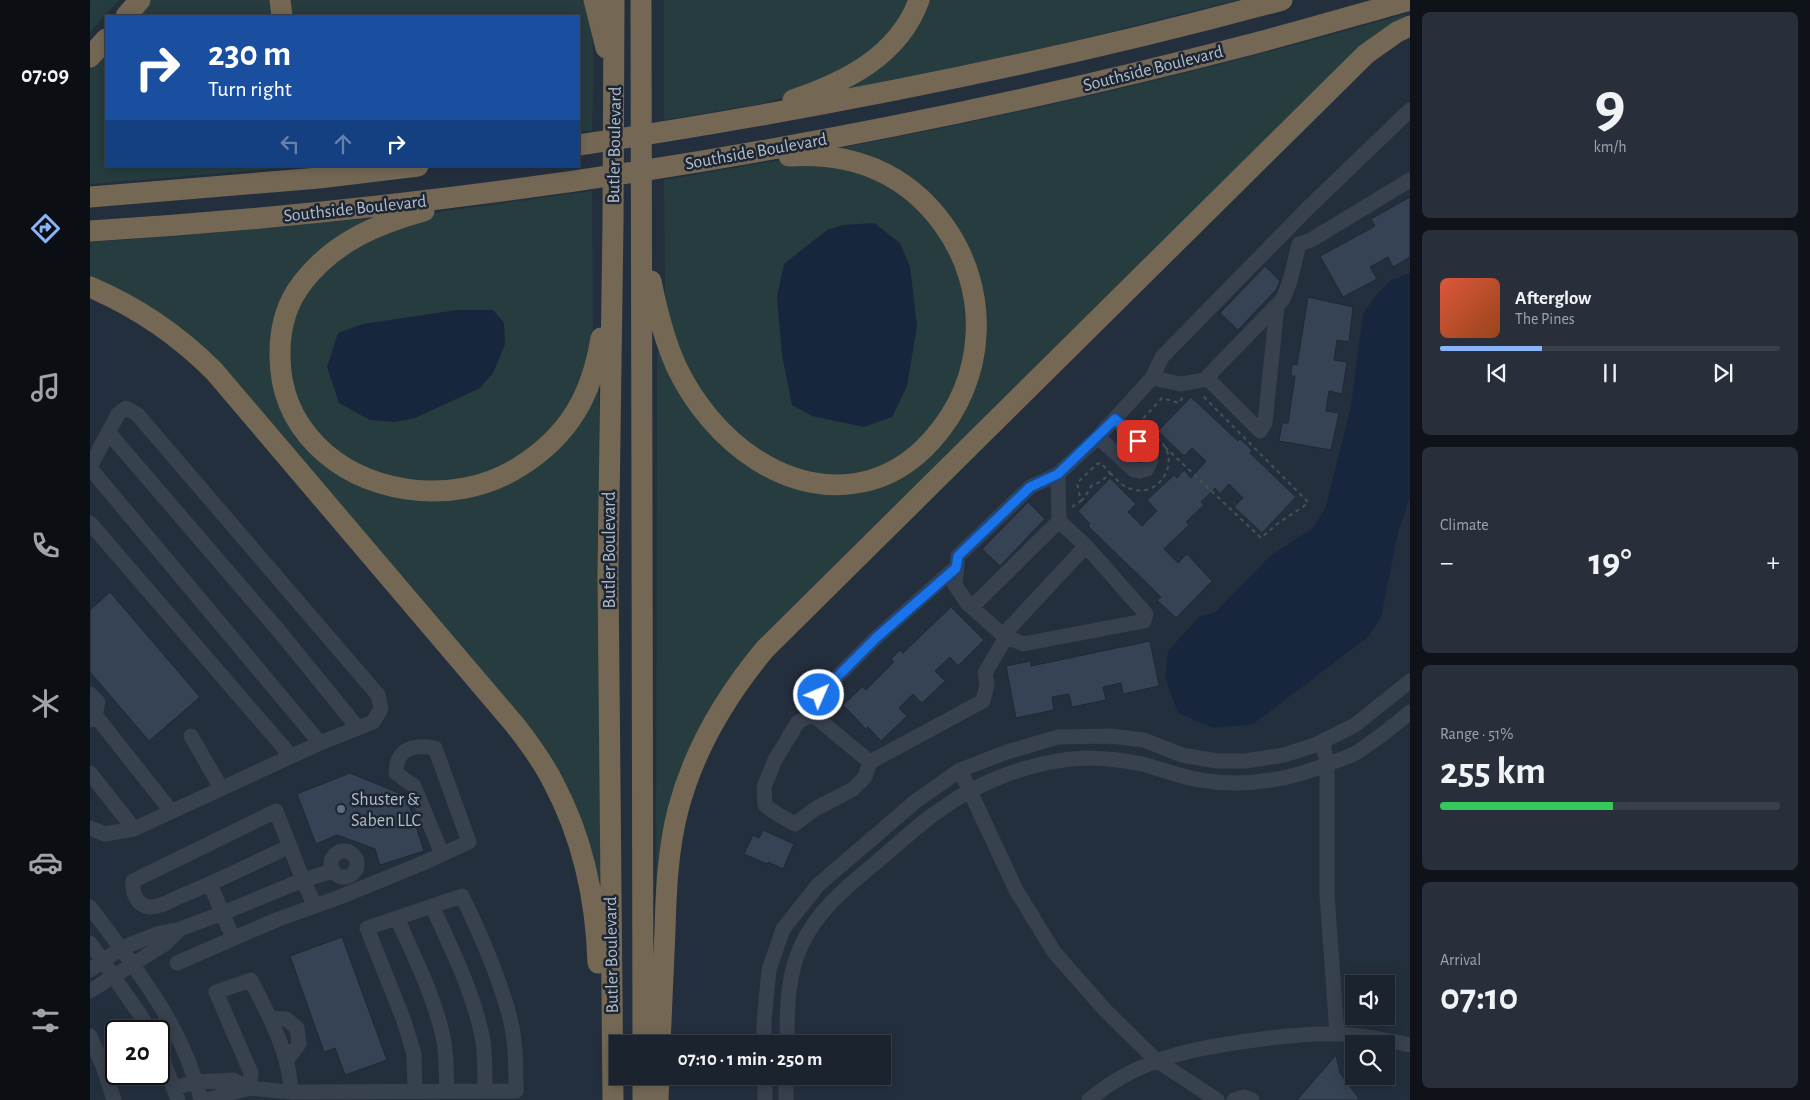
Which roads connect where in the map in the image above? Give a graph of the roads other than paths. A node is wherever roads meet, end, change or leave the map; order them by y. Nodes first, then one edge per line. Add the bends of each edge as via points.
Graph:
1 (140, 0) edge
2 (280, 0) edge
3 (594, 0) edge
4 (614, 0) edge
5 (641, 0) edge
6 (651, 0) edge
7 (919, 0) edge
8 (1282, 0) edge
9 (1410, 0) edge
10 (127, 15) edge
11 (282, 15) edge
12 (1410, 26) edge
13 (641, 34) junction
14 (105, 40) edge
15 (90, 57) edge
16 (614, 88) junction
17 (1408, 119) edge
18 (704, 126) junction
19 (580, 145) edge
20 (706, 160) junction
21 (410, 167) edge
22 (1410, 180) edge
23 (538, 186) junction
24 (90, 197) edge
25 (1290, 226) junction
26 (642, 228) junction
27 (90, 231) edge
28 (1299, 244) junction
29 (90, 287) edge
30 (612, 294) junction
31 (1277, 306) junction
32 (1152, 378) junction
33 (1208, 380) junction
34 (1115, 419) junction
35 (108, 432) junction
36 (1098, 436) junction
37 (90, 468) edge
38 (1058, 474) junction
39 (1060, 515) junction
40 (90, 523) edge
41 (1086, 546) junction
42 (956, 568) junction
43 (972, 608) junction
44 (1005, 636) junction
45 (1410, 681) edge
46 (90, 694) edge
47 (1375, 709) junction
48 (1410, 712) edge
49 (812, 714) junction
50 (93, 717) edge
51 (358, 728) junction
52 (1388, 730) junction
53 (191, 736) dead end
54 (1323, 742) junction
55 (320, 743) junction
56 (291, 756) junction
57 (870, 762) junction
58 (1327, 765) junction
59 (960, 770) junction
60 (90, 773) edge
61 (221, 788) junction
62 (971, 791) junction
63 (171, 811) junction
64 (90, 828) edge
65 (134, 828) junction
66 (290, 846) junction
67 (442, 854) junction
68 (332, 871) dead end
69 (303, 880) junction
70 (210, 884) junction
71 (315, 906) junction
72 (432, 906) junction
73 (90, 907) edge
74 (224, 913) junction
75 (397, 918) junction
76 (180, 929) junction
77 (233, 938) junction
78 (90, 943) edge
79 (121, 948) junction
80 (103, 961) junction
81 (177, 962) dead end
82 (133, 964) junction
83 (90, 970) edge
84 (114, 975) junction
85 (90, 991) edge
86 (270, 1018) junction
87 (143, 1020) edge
88 (1337, 1034) junction
89 (643, 1035) edge
90 (660, 1035) edge
91 (764, 1035) edge
92 (786, 1035) edge
93 (90, 1036) edge
94 (1410, 1045) edge
95 (1156, 1060) junction
96 (286, 1061) junction
97 (170, 1078) edge
98 (196, 1082) junction
99 (643, 1085) edge
100 (659, 1085) edge
101 (765, 1085) edge
102 (786, 1085) edge
103 (249, 1088) junction
104 (415, 1091) junction
105 (447, 1091) junction
106 (485, 1091) junction
107 (291, 1092) junction
108 (176, 1094) edge
109 (114, 1100) edge
110 (201, 1100) edge
111 (207, 1100) edge
112 (600, 1100) edge
113 (613, 1100) edge
114 (643, 1100) edge
115 (658, 1100) edge
116 (765, 1100) edge
117 (786, 1100) edge
118 (1089, 1100) edge
119 (1217, 1100) edge
120 (1234, 1100) edge
121 (1252, 1100) edge

1 - 10 highway
2 - 11 highway
3 - 16 highway
4 - 16 highway, Butler Boulevard
5 - 13 highway, Butler Boulevard
6 - 13 highway
7 - 18 highway via 910,20 890,47 846,78 788,102
8 - 18 highway, Southside Boulevard via 1022,64
9 - 20 highway, Southside Boulevard via 1242,47 1062,90 895,126
12 - 90 highway via 1366,54 765,649 738,682 702,746 684,790 672,836 666,886
13 - 26 highway, Butler Boulevard
14 - 15 highway
16 - 30 highway, Butler Boulevard
17 - 25 street
18 - 19 highway, Southside Boulevard
20 - 23 highway, Southside Boulevard
20 - 26 highway via 798,155 848,159 891,177 914,193 936,215 954,240 967,270 975,302 977,336 966,386 950,418 928,444 915,457 887,474 872,480 826,485 792,478 745,452 708,416 678,369 658,314
21 - 24 highway, Southside Boulevard via 302,180
22 - 28 street via 1311,240
23 - 27 highway, Southside Boulevard via 367,207
23 - 30 highway via 430,209 387,222 344,243 314,269 289,306 280,345 283,385 298,421 327,455 354,473 384,484 433,492 466,488 498,479 527,463 553,441 575,414 592,380
25 - 28 street
25 - 32 street via 1162,357
26 - 89 highway, Butler Boulevard
28 - 31 street via 1290,281
29 - 112 highway via 154,321 214,371 502,708 546,769 574,828 590,885 598,961
30 - 113 highway, Butler Boulevard via 608,575
31 - 33 street via 1209,375
31 - 33 street via 1266,423 1260,431
32 - 33 street via 1181,384
32 - 34 street
34 - 36 street
34 - 36 street via 1149,452 1151,460 1147,469 1134,470
35 - 37 street
35 - 51 street
35 - 51 street via 118,414 126,408 137,414 378,695 381,709 373,722
36 - 38 street
37 - 55 street
38 - 39 street
38 - 42 street via 1030,487 958,556
39 - 41 street
39 - 43 street
40 - 56 street
41 - 44 street
41 - 44 street via 1146,614 1144,621 1022,644
42 - 43 street via 956,585
42 - 49 street via 877,637 819,695
43 - 44 street
44 - 57 street via 985,673 987,685 983,701
45 - 47 street
46 - 50 street via 98,702
47 - 52 street
47 - 54 street via 1355,725
48 - 52 street
49 - 57 street
49 - 57 street via 798,722 775,760 764,786 765,805 794,824 853,788 865,777
50 - 63 street
51 - 55 street
52 - 58 street via 1358,752
53 - 61 street
54 - 58 street
54 - 59 street via 1284,755 1217,761 1182,755 1144,740 1111,736 1058,737
55 - 56 street
56 - 61 street
58 - 62 street via 1280,779 1247,784 1200,780 1139,764 1088,758 1044,762
58 - 88 street via 1327,894
59 - 62 street
59 - 91 street via 916,801 818,884 783,929 769,970
60 - 65 street
61 - 63 street
62 - 92 street via 938,811 836,896 815,919 791,974
62 - 95 street via 1016,890 1054,952 1105,1010
63 - 65 street
64 - 65 street via 105,834
66 - 69 street
66 - 70 street
66 - 70 street via 276,811 132,881 132,891 137,901 148,907 158,906
67 - 67 street via 469,842 435,748 422,745 405,750 396,762 396,773 414,786
67 - 71 street
68 - 69 street
69 - 71 street
69 - 74 street
70 - 74 street
71 - 77 street
72 - 75 street
72 - 106 street via 470,994 483,1042
72 - 106 street via 462,896 489,956 510,1018 516,1052 516,1091
73 - 79 street
74 - 76 street
74 - 77 street
75 - 104 street via 366,928 414,1054
75 - 105 street via 437,1014 443,1038
76 - 79 street
76 - 82 street via 165,944
77 - 81 street
78 - 80 street
79 - 80 street
79 - 82 street
80 - 83 street
80 - 84 street
82 - 84 street
82 - 98 street via 160,1004
84 - 85 street
84 - 87 street
86 - 96 street
86 - 96 street via 286,1018 297,1028 296,1050
86 - 103 street via 251,980 216,992 252,1073
88 - 94 street
88 - 95 street via 1214,1045
93 - 109 street
95 - 118 street via 1106,1086
95 - 119 street
96 - 107 street via 291,1074
97 - 108 street
98 - 103 street via 233,1080
98 - 108 street
98 - 110 street
99 - 114 highway
100 - 115 highway
101 - 116 street
102 - 117 street
103 - 107 street
103 - 111 street
104 - 105 street
104 - 107 street
105 - 106 street
120 - 121 street via 1244,1097

